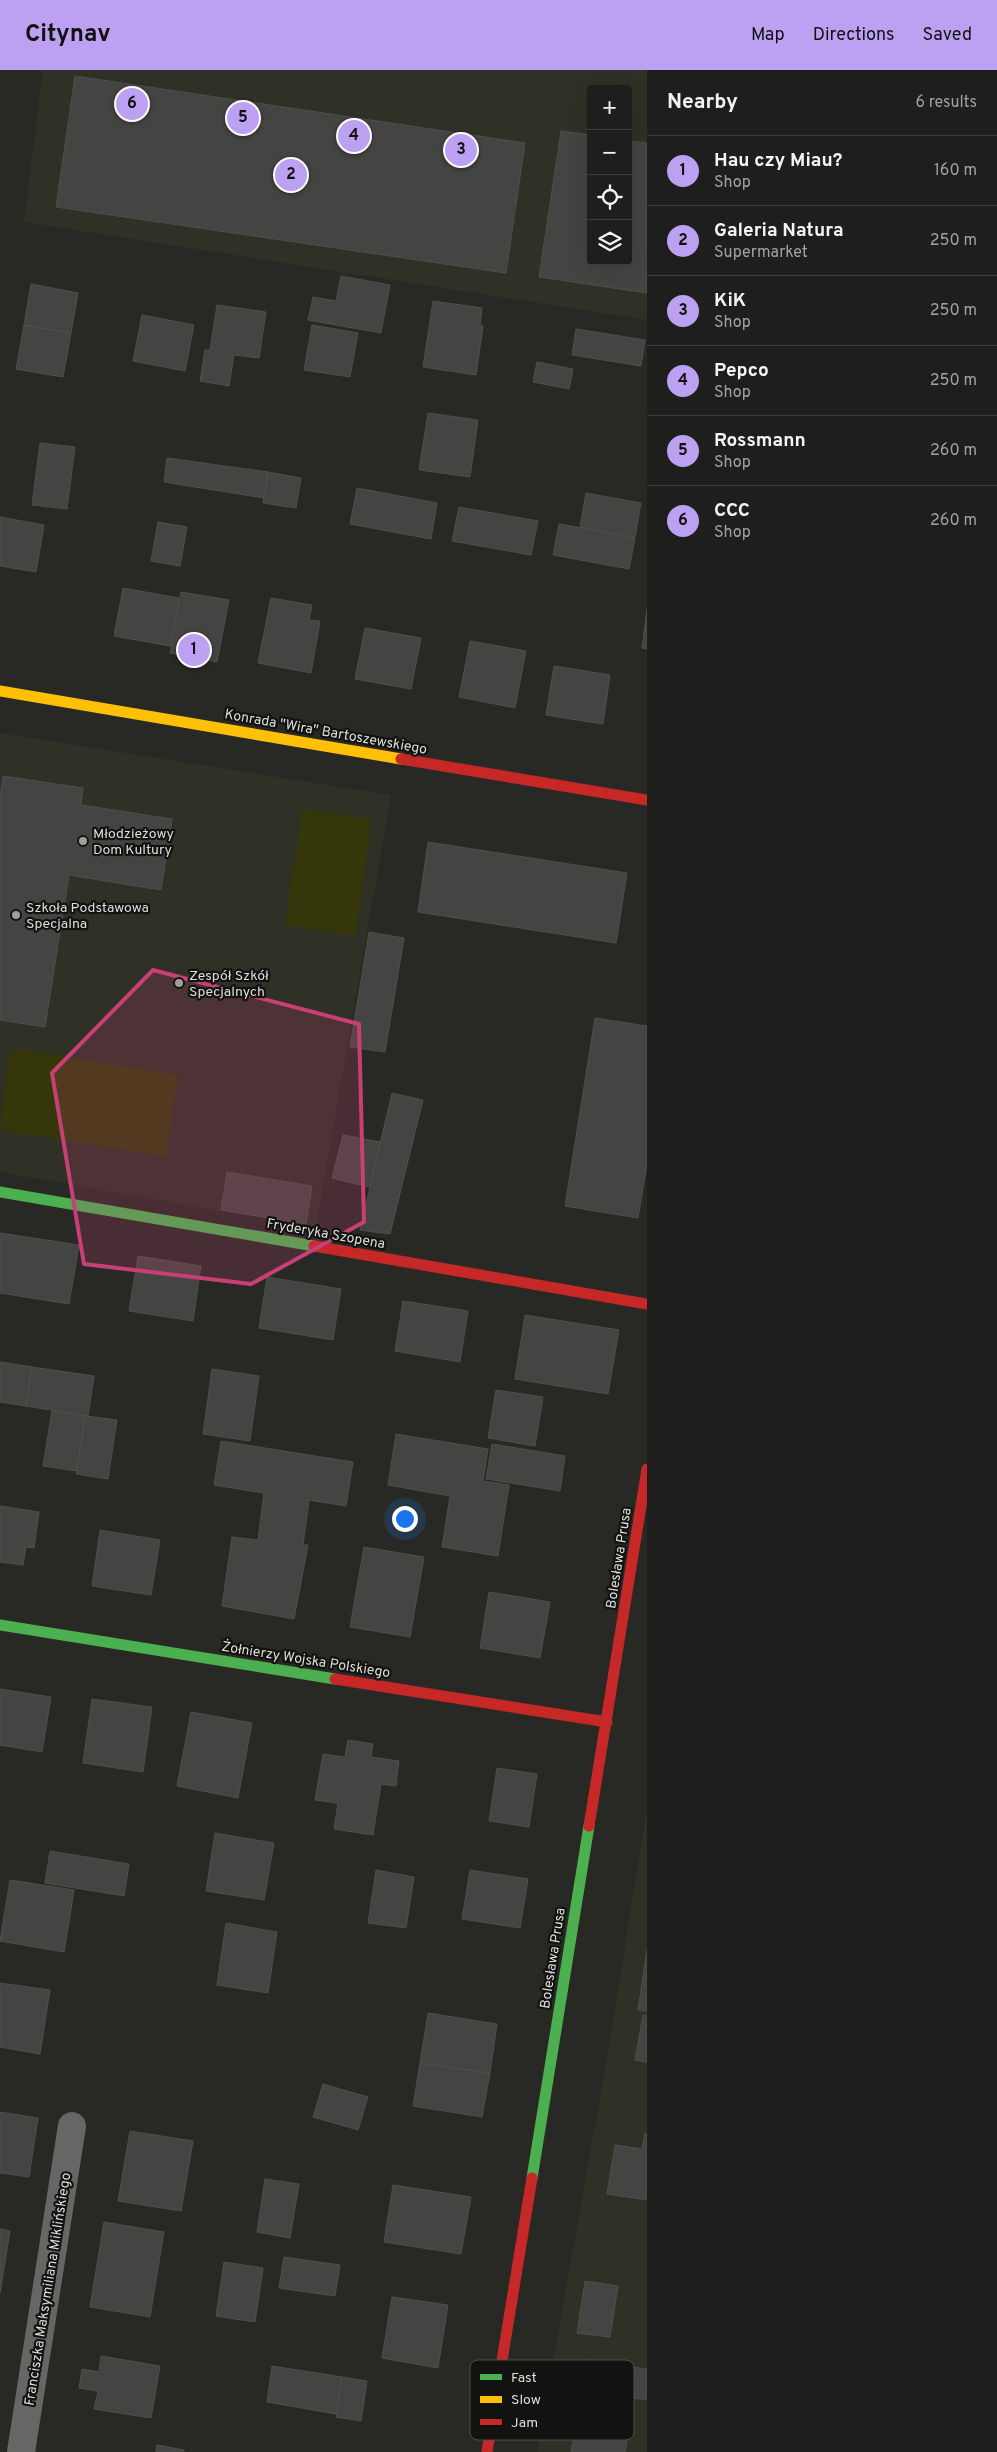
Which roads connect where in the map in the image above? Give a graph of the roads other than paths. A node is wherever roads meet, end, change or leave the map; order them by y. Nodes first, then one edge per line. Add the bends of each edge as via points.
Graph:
1 (0, 691) edge
2 (647, 800) edge
3 (0, 1192) edge
4 (647, 1304) edge
5 (647, 1469) edge
6 (0, 1624) edge
7 (607, 1722) junction
8 (72, 2126) dead end
9 (502, 2360) edge
10 (21, 2452) edge

1 - 2 street, Konrada "Wira" Bartoszewskiego
3 - 4 street, Fryderyka Szopena
5 - 7 street, Bolesława Prusa
6 - 7 street, Żołnierzy Wojska Polskiego
7 - 9 street, Bolesława Prusa
8 - 10 street, Franciszka Maksymiliana Miklińskiego

